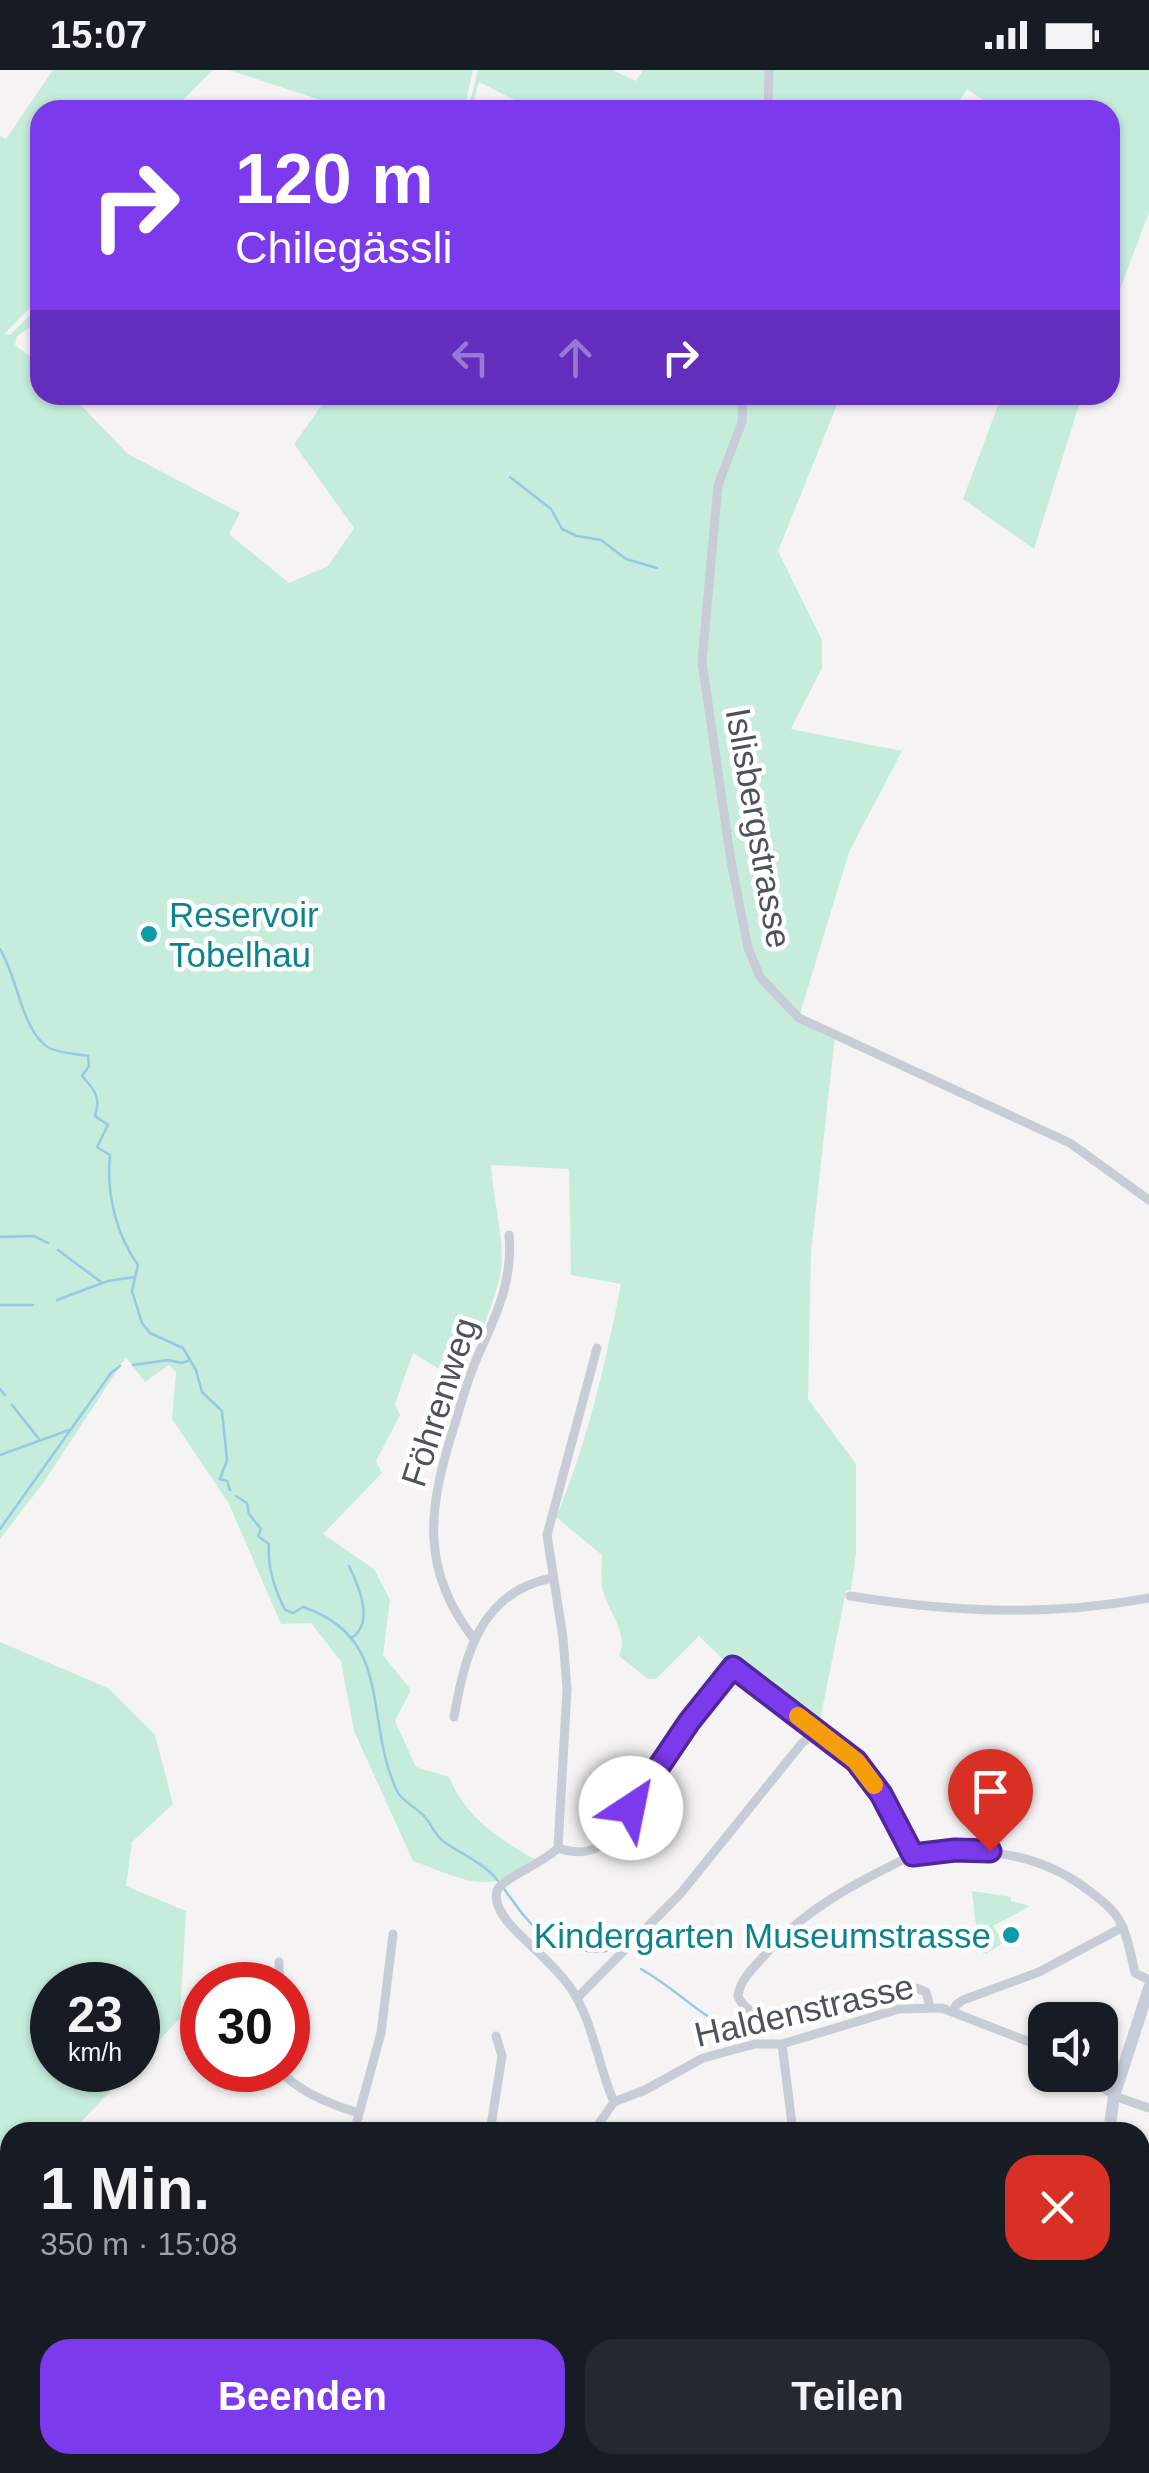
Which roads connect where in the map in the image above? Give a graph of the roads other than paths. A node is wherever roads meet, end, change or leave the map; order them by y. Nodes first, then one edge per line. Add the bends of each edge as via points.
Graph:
1 (769, 70) edge
2 (768, 100) edge
3 (743, 405) edge
4 (1149, 1200) edge
5 (509, 1234) dead end
6 (597, 1348) dead end
7 (552, 1578) junction
8 (850, 1596) dead end
9 (1149, 1598) edge
10 (474, 1639) junction
11 (454, 1717) dead end
12 (818, 1731) junction
13 (558, 1848) junction
14 (913, 1855) junction
15 (1123, 1927) junction
16 (393, 1934) dead end
17 (1149, 1984) edge
18 (577, 1998) junction
19 (930, 2007) junction
20 (954, 2012) junction
21 (496, 2036) dead end
22 (1028, 2041) edge
23 (782, 2044) junction
24 (310, 2091) edge
25 (1109, 2092) edge
26 (1114, 2096) junction
27 (614, 2102) junction
28 (1149, 2108) edge
29 (359, 2113) junction
30 (357, 2122) edge
31 (492, 2122) edge
32 (600, 2122) edge
33 (792, 2122) edge
34 (1111, 2122) edge

1 - 2 street
3 - 4 street, Islisbergstrasse via 718,486 702,662 738,896 760,978 799,1018 1070,1142
5 - 10 street, Föhrenweg via 500,1310 466,1386 432,1508 447,1598
6 - 7 street via 546,1535
7 - 10 street via 514,1594
7 - 13 street via 567,1689
8 - 9 street via 1000,1612
10 - 11 street
12 - 13 street via 733,1667 611,1837 585,1852
12 - 14 street via 856,1761
12 - 18 street via 680,1892
13 - 18 street via 500,1885 496,1901 512,1928
14 - 15 street via 990,1851 1036,1860 1077,1881
14 - 19 street via 826,1901 782,1935 738,1996 745,2009 769,2018 916,1988 926,1992
15 - 17 street via 1136,1973
15 - 20 street via 1038,1972 956,2004
16 - 29 street via 382,2034
17 - 26 street
18 - 27 street
19 - 20 street, Haldenstrasse
19 - 23 street, Haldenstrasse via 899,2009
20 - 22 street, Haldenstrasse
21 - 31 street via 502,2056
23 - 27 street, Haldenstrasse via 702,2058
23 - 33 street
24 - 29 street
25 - 26 street
26 - 28 street
26 - 34 street
27 - 32 street
29 - 30 street

